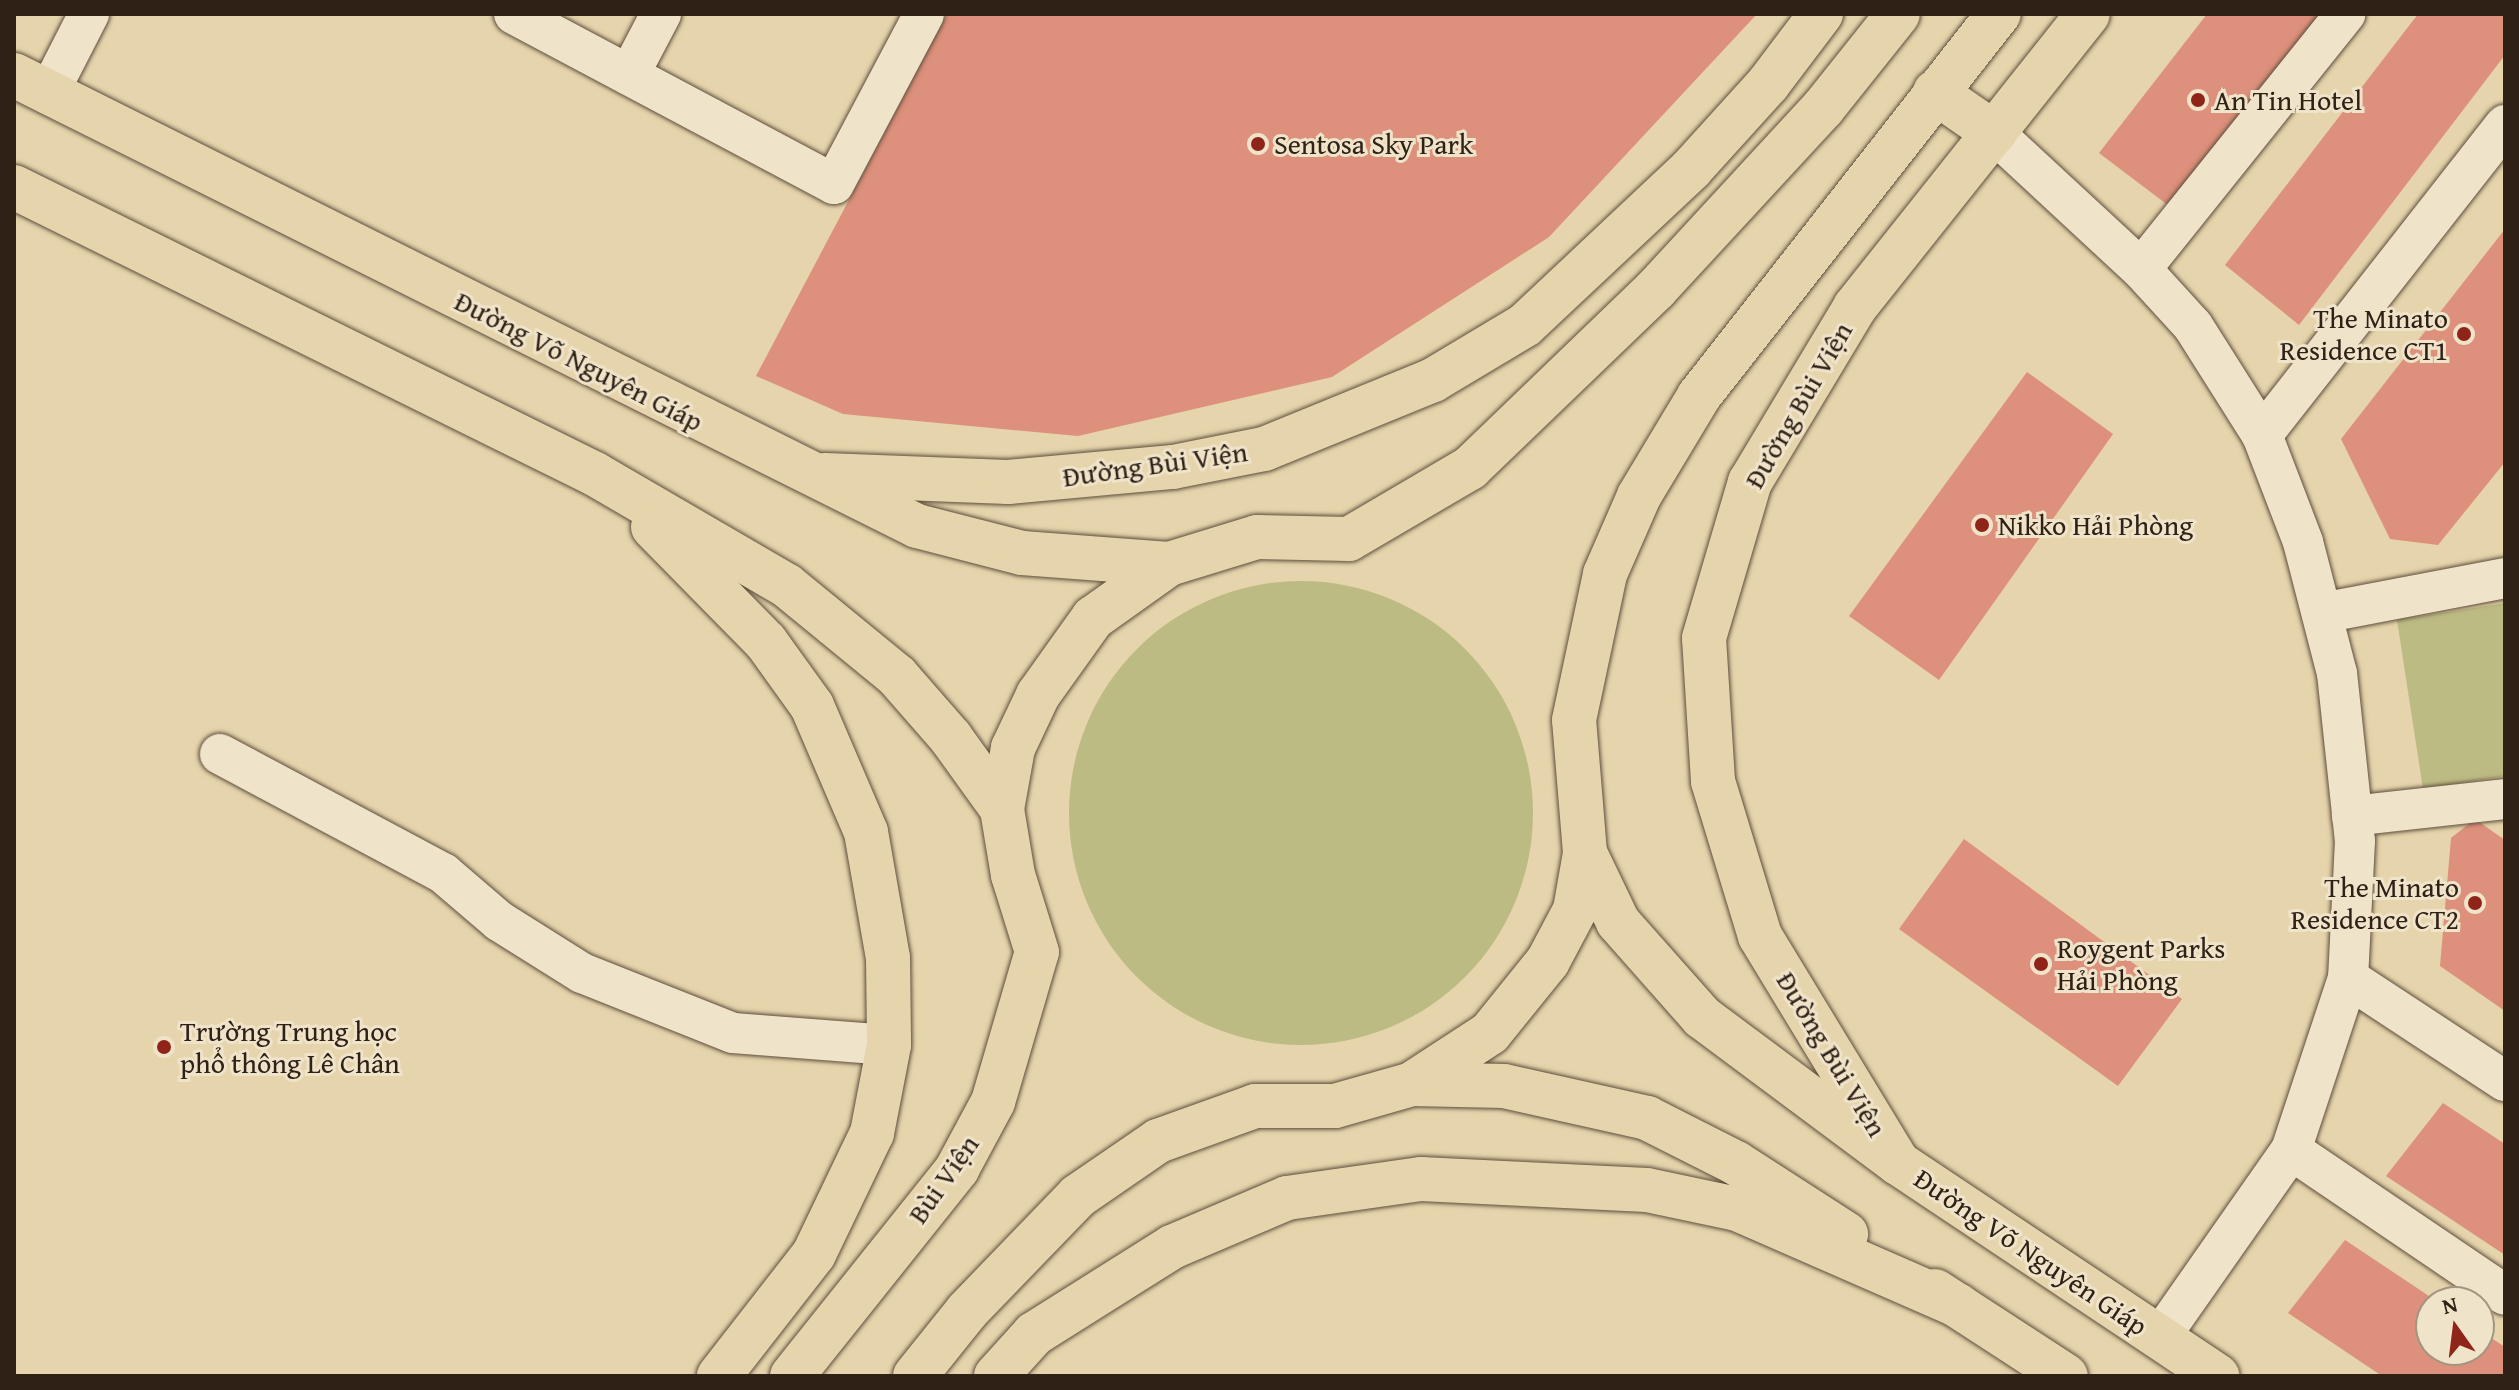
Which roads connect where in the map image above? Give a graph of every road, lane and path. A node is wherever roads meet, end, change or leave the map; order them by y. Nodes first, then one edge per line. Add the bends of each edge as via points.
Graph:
1 (89, 14) edge
2 (514, 14) edge
3 (661, 14) edge
4 (924, 14) edge
5 (1821, 14) edge
6 (1898, 14) edge
7 (1999, 14) edge
8 (2088, 14) edge
9 (2345, 14) edge
10 (629, 75) junction
11 (1768, 84) junction
12 (31, 85) edge
13 (1935, 92) junction
14 (1823, 108) junction
15 (2505, 125) edge
16 (1994, 133) junction
17 (14, 187) edge
18 (2141, 269) junction
19 (2262, 435) junction
20 (595, 474) junction
21 (806, 475) junction
22 (1169, 564) junction
23 (2505, 578) edge
24 (2322, 613) junction
25 (220, 754) dead end
26 (2505, 799) edge
27 (1002, 809) junction
28 (2352, 816) junction
29 (1585, 853) junction
30 (2348, 978) junction
31 (889, 1045) junction
32 (2505, 1081) edge
33 (1412, 1084) junction
34 (2291, 1150) junction
35 (1898, 1163) junction
36 (2505, 1295) edge
37 (1959, 1306) junction
38 (2160, 1337) junction
39 (719, 1376) edge
40 (792, 1376) edge
41 (915, 1376) edge
42 (996, 1376) edge
43 (2066, 1376) edge
44 (2217, 1376) edge

1 - 12 street
2 - 10 street
3 - 10 street
4 - 10 street via 834,184
5 - 11 main road, Đường Bùi Viện
6 - 14 main road
7 - 13 main road
8 - 16 main road, Đường Bùi Viện
9 - 18 street
11 - 14 main road
11 - 21 main road, Đường Bùi Viện via 1691,169 1525,325 1433,380 1346,419 1264,449 1092,477 1008,482
12 - 21 main road, Đường Võ Nguyên Giáp
13 - 16 main road
13 - 29 main road via 1699,396 1639,496 1605,574 1574,720
14 - 22 main road via 1656,289 1470,468 1349,539 1257,537
15 - 19 street
16 - 18 street
16 - 35 main road, Đường Bùi Viện via 1855,307 1750,482 1704,638 1713,781 1760,936
17 - 20 main road
18 - 19 street via 2193,326
19 - 24 street via 2303,542
20 - 27 main road via 786,585 886,667 951,738
20 - 31 main road via 756,632 812,706 866,832 888,958
21 - 22 main road, Đường Võ Nguyên Giáp via 917,526 1022,553
22 - 27 main road via 1093,618 1038,695 1013,748
23 - 24 street
24 - 28 street via 2337,673
25 - 31 street via 443,873 499,921 582,973 733,1033
26 - 28 street
27 - 40 main road, Bùi Viện via 1013,875 1037,952 993,1102 957,1169
28 - 30 street
29 - 33 main road via 1575,910 1548,961 1490,1033
29 - 35 main road, Đường Võ Nguyên Giáp via 1618,922 1702,1017
30 - 32 street
30 - 34 street
31 - 39 main road via 872,1133 845,1194 814,1254
33 - 37 main road via 1504,1086 1647,1118 1736,1163
33 - 41 main road via 1335,1106 1255,1106 1158,1141 1078,1196 967,1311
34 - 36 street
34 - 38 street
35 - 38 main road, Đường Võ Nguyên Giáp
37 - 42 main road via 1737,1209 1633,1188 1421,1179 1287,1198 1172,1247 1034,1334
37 - 43 main road
38 - 44 main road, Đường Võ Nguyên Giáp

